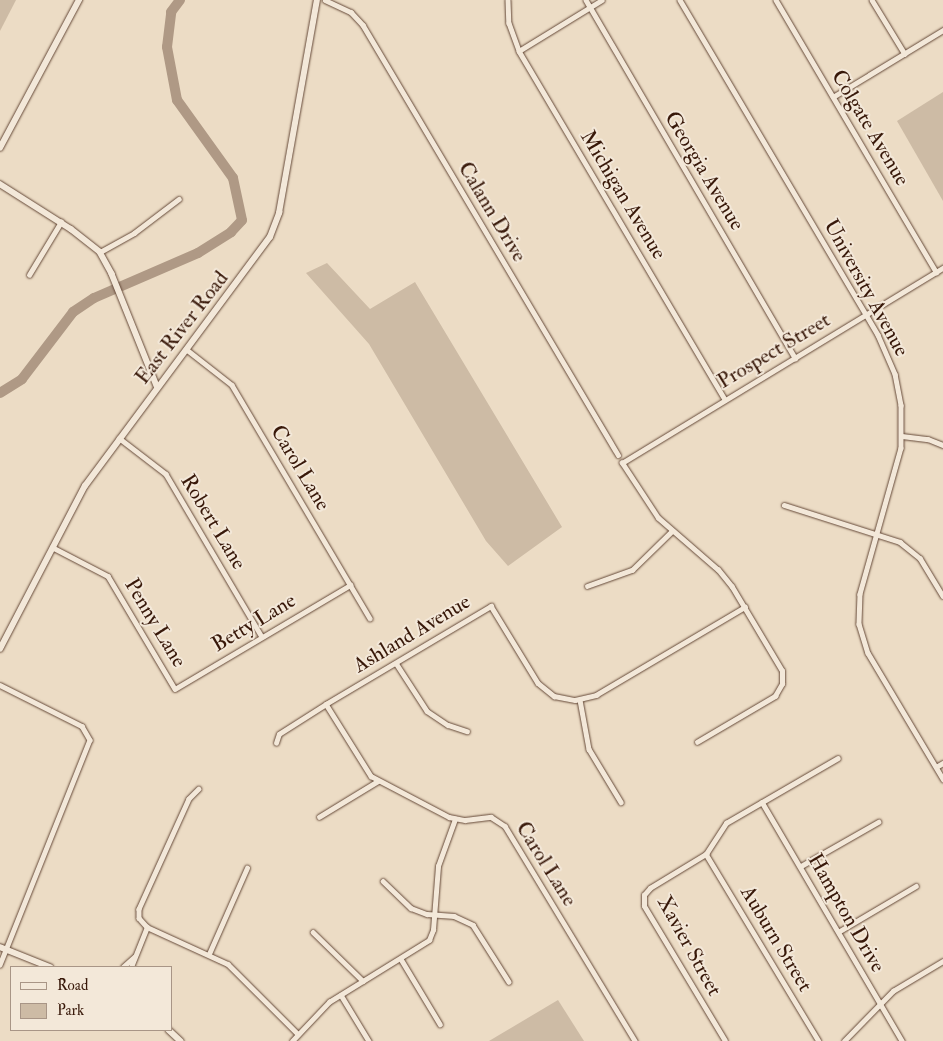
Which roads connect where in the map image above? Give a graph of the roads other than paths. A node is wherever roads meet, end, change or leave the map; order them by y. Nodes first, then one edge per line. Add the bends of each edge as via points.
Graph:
1 (79, 0) edge
2 (317, 0) edge
3 (325, 0) edge
4 (508, 0) edge
5 (586, 0) edge
6 (602, 0) edge
7 (680, 0) edge
8 (776, 0) edge
9 (872, 0) edge
10 (589, 8) junction
11 (943, 30) edge
12 (519, 51) junction
13 (905, 54) junction
14 (833, 97) junction
15 (0, 148) edge
16 (0, 184) edge
17 (179, 199) dead end
18 (61, 222) junction
19 (100, 252) junction
20 (943, 268) edge
21 (936, 272) junction
22 (29, 276) dead end
23 (866, 315) junction
24 (186, 349) junction
25 (795, 358) junction
26 (157, 386) junction
27 (725, 400) junction
28 (902, 436) junction
29 (119, 438) junction
30 (943, 445) edge
31 (618, 456) dead end
32 (784, 505) dead end
33 (671, 532) junction
34 (878, 533) junction
35 (52, 546) junction
36 (350, 585) junction
37 (587, 586) dead end
38 (943, 596) edge
39 (745, 607) junction
40 (370, 618) dead end
41 (262, 637) junction
42 (0, 649) edge
43 (396, 663) junction
44 (0, 685) edge
45 (175, 689) joint
46 (580, 700) junction
47 (326, 704) junction
48 (467, 731) dead end
49 (698, 742) dead end
50 (276, 743) dead end
51 (838, 758) dead end
52 (943, 763) edge
53 (936, 767) junction
54 (943, 779) edge
55 (378, 781) junction
56 (199, 789) dead end
57 (621, 802) dead end
58 (762, 802) junction
59 (319, 817) dead end
60 (455, 819) junction
61 (878, 822) dead end
62 (706, 854) junction
63 (801, 866) junction
64 (247, 868) dead end
65 (383, 881) dead end
66 (916, 886) dead end
67 (434, 914) junction
68 (147, 927) junction
69 (840, 931) junction
70 (313, 932) dead end
71 (3, 948) edge
72 (209, 954) junction
73 (134, 957) junction
74 (401, 959) junction
75 (943, 961) edge
76 (0, 965) edge
77 (48, 966) edge
78 (124, 966) edge
79 (131, 966) edge
80 (363, 981) junction
81 (509, 982) dead end
82 (341, 995) junction
83 (880, 1005) junction
84 (440, 1024) dead end
85 (170, 1031) edge
86 (298, 1034) junction
87 (181, 1041) edge
88 (292, 1041) edge
89 (369, 1041) edge
90 (635, 1041) edge
91 (725, 1041) edge
92 (819, 1041) edge
93 (844, 1041) edge
94 (902, 1041) edge

1 - 15 street
2 - 24 street, East River Road via 275,225 264,248
3 - 31 street, Calann Drive via 351,12 363,25
4 - 12 street, Michigan Avenue via 509,23
5 - 10 street, Georgia Avenue
6 - 10 street
7 - 23 street, University Avenue
8 - 14 street, Colgate Avenue
9 - 13 street
10 - 12 street
10 - 25 street, Georgia Avenue
11 - 13 street
12 - 27 street, Michigan Avenue
13 - 14 street
14 - 21 street, Colgate Avenue
16 - 18 street
17 - 19 street via 134,233
18 - 19 street
18 - 22 street
19 - 26 street
20 - 21 street, Prospect Street
21 - 23 street, Prospect Street
23 - 25 street, Prospect Street
23 - 28 street, University Avenue via 895,374
24 - 26 street, East River Road
24 - 36 street, Carol Lane via 232,385
25 - 27 street, Prospect Street
26 - 29 street, East River Road
27 - 33 street, Prospect Street via 622,463 648,506
28 - 30 street via 928,439
28 - 34 street, University Avenue via 899,464
29 - 35 street, East River Road via 85,486
29 - 41 street, Robert Lane via 166,474
32 - 34 street
33 - 37 street via 632,570
33 - 39 street via 718,570
34 - 38 street via 916,553
34 - 53 street, University Avenue via 860,594 860,632 868,653
35 - 42 street, East River Road
35 - 45 street, Penny Lane via 108,576
36 - 40 street, Carol Lane
36 - 41 street, Betty Lane
39 - 46 street via 601,692
39 - 49 street via 780,665 782,684 775,696
41 - 45 street, Betty Lane
43 - 46 street, Ashland Avenue via 491,606 538,683 554,696
43 - 47 street, Ashland Avenue
43 - 48 street via 427,711 448,725
44 - 71 street via 82,726 90,740
46 - 57 street via 589,749
47 - 50 street, Ashland Avenue via 279,734
47 - 55 street, Carol Lane via 363,768
51 - 58 street, Xavier Street
52 - 53 street
53 - 54 street, University Avenue
55 - 59 street
55 - 60 street, Carol Lane
56 - 68 street via 188,798 139,909 140,921
58 - 62 street, Xavier Street via 722,827
58 - 63 street, Hampton Drive
60 - 67 street via 438,866
60 - 90 street, Carol Lane via 491,817 505,826
61 - 63 street
62 - 91 street, Xavier Street via 648,889 643,903
62 - 92 street, Auburn Street
63 - 69 street, Hampton Drive
64 - 72 street
65 - 67 street via 407,906
66 - 69 street
67 - 74 street via 429,940
67 - 81 street via 454,916 473,926
68 - 72 street
68 - 73 street
69 - 83 street, Hampton Drive
70 - 80 street
71 - 76 street
71 - 77 street
72 - 86 street via 234,970
73 - 78 street
73 - 79 street
74 - 80 street
74 - 84 street
75 - 83 street via 902,985
80 - 82 street
82 - 86 street via 323,1007
82 - 89 street
83 - 93 street
83 - 94 street, Hampton Drive
85 - 87 street
86 - 88 street

